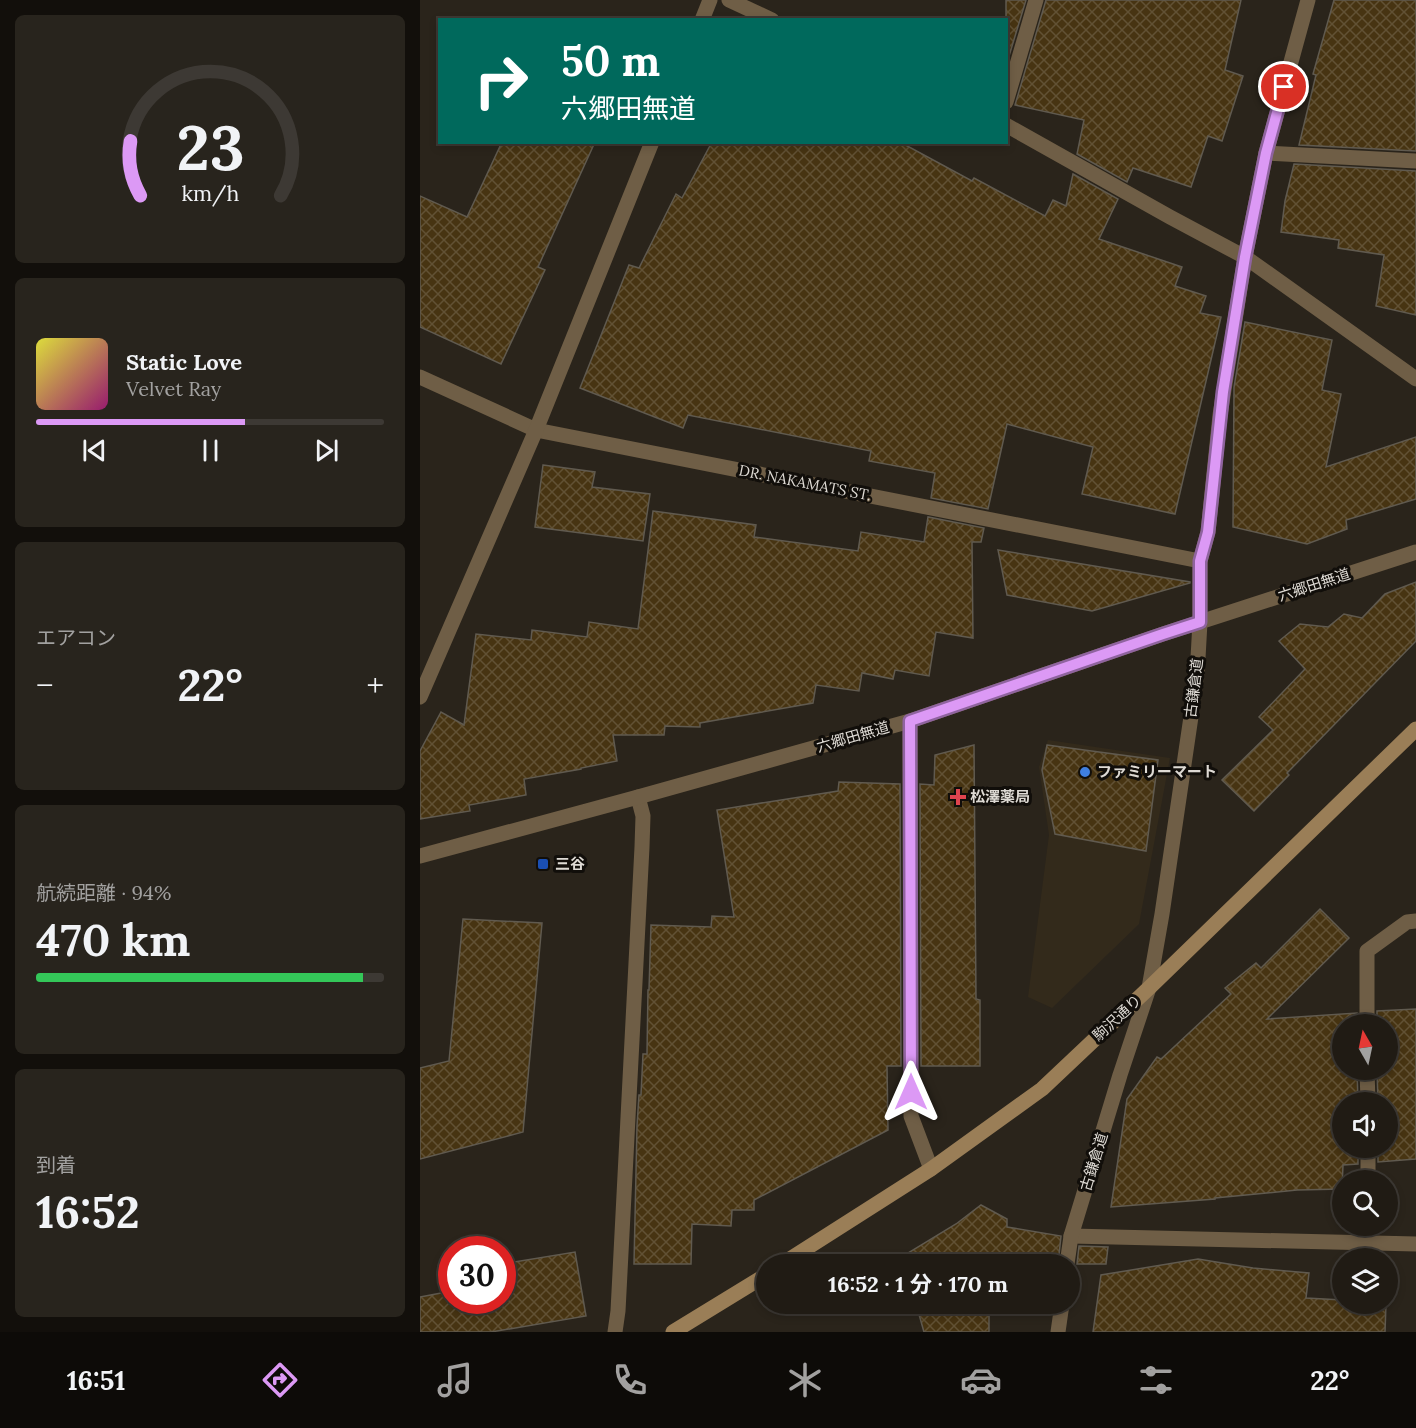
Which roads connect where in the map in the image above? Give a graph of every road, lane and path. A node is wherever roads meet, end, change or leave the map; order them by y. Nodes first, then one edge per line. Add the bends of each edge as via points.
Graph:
1 (710, 0) edge
2 (729, 0) edge
3 (1036, 0) edge
4 (1308, 0) edge
5 (703, 18) edge
6 (768, 18) edge
7 (1008, 95) edge
8 (1008, 126) edge
9 (651, 144) edge
10 (1266, 153) junction
11 (1416, 161) edge
12 (1245, 257) junction
13 (420, 377) edge
14 (1416, 379) edge
15 (536, 430) junction
16 (1416, 552) edge
17 (1200, 561) junction
18 (1200, 622) junction
19 (420, 697) edge
20 (910, 721) junction
21 (1416, 729) edge
22 (638, 798) junction
23 (420, 856) edge
24 (1416, 921) edge
25 (1149, 988) junction
26 (1367, 1014) edge
27 (931, 1169) junction
28 (1071, 1236) junction
29 (1368, 1236) edge
30 (1368, 1243) junction
31 (1416, 1244) edge
32 (798, 1254) edge
33 (1068, 1254) edge
34 (756, 1281) edge
35 (1061, 1314) edge
36 (615, 1332) edge
37 (673, 1332) edge
38 (1058, 1332) edge

1 - 5 street
2 - 6 street
3 - 7 street
4 - 10 street, 古鎌倉道
8 - 12 street
9 - 15 street
10 - 11 street
10 - 12 street, 古鎌倉道
12 - 14 street
12 - 17 street, 古鎌倉道 via 1220,415 1208,532
13 - 15 street, DR. NAKAMATS ST.
15 - 17 street, DR. NAKAMATS ST.
15 - 19 street
16 - 18 street, 六郷田無道
17 - 18 street, 古鎌倉道
18 - 20 street, 六郷田無道
18 - 25 street, 古鎌倉道 via 1197,676
20 - 22 street, 六郷田無道
20 - 27 street via 911,1116
21 - 25 main road, 駒沢通り
22 - 23 street, 六郷田無道
22 - 36 street via 643,816 642,847
24 - 26 street via 1407,922 1367,951
25 - 27 main road, 駒沢通り via 1042,1089
25 - 28 street, 古鎌倉道
27 - 32 main road, 駒沢通り
28 - 30 street
28 - 33 street, 古鎌倉道
29 - 30 street
30 - 31 street
34 - 37 main road
35 - 38 street

